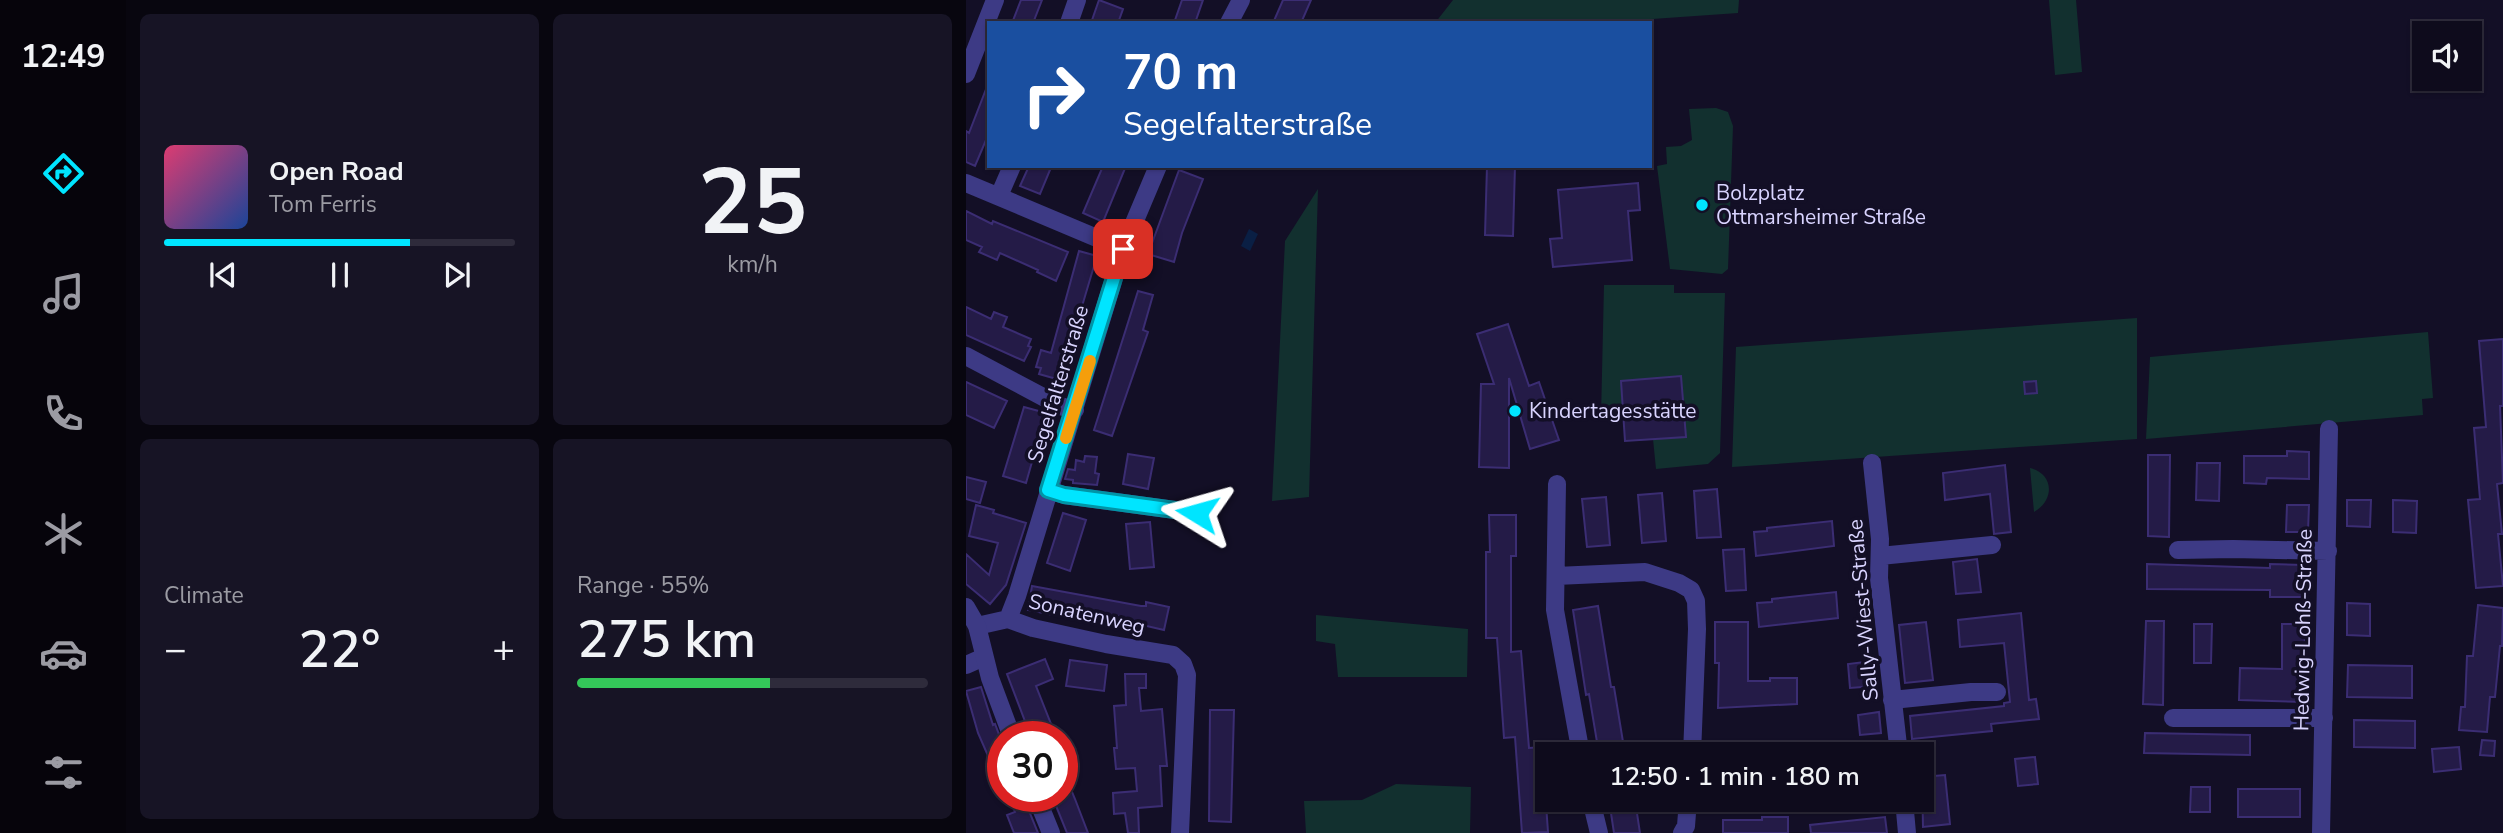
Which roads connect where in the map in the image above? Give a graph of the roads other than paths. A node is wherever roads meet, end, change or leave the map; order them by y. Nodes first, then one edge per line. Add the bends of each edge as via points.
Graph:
1 (995, 0) edge
2 (1077, 0) edge
3 (1241, 0) edge
4 (1070, 21) edge
5 (1230, 21) edge
6 (966, 74) edge
7 (1011, 168) edge
8 (1157, 168) edge
9 (966, 183) edge
10 (999, 196) junction
11 (1123, 249) junction
12 (966, 356) edge
13 (1075, 410) junction
14 (2329, 429) dead end
15 (1872, 463) dead end
16 (1557, 484) dead end
17 (1048, 490) junction
18 (1197, 513) dead end
19 (1992, 545) dead end
20 (2178, 550) dead end
21 (2328, 551) junction
22 (1880, 555) junction
23 (1556, 576) junction
24 (966, 607) edge
25 (1008, 619) junction
26 (977, 626) junction
27 (984, 657) junction
28 (966, 665) edge
29 (1997, 692) dead end
30 (1892, 700) junction
31 (2173, 718) dead end
32 (2324, 718) junction
33 (1006, 721) edge
34 (1579, 742) edge
35 (1692, 742) edge
36 (1897, 742) edge
37 (1042, 812) edge
38 (1594, 812) edge
39 (1687, 812) edge
40 (1905, 812) edge
41 (1051, 833) edge
42 (1180, 833) edge
43 (1599, 833) edge
44 (1682, 833) edge
45 (1907, 833) edge
46 (2321, 833) edge

1 - 6 street
2 - 4 street
3 - 5 street
7 - 10 street
8 - 11 street, Segelfalterstraße
9 - 10 street
10 - 11 street
11 - 13 street, Segelfalterstraße
12 - 13 street
13 - 17 street, Segelfalterstraße
14 - 21 street, Hedwig-Lohß-Straße
15 - 22 street, Sally-Wiest-Straße
16 - 23 street
17 - 18 street
17 - 25 street, Segelfalterstraße
19 - 22 street
20 - 21 street
21 - 32 street, Hedwig-Lohß-Straße
22 - 30 street, Sally-Wiest-Straße
23 - 34 street via 1555,610
23 - 35 street via 1645,572 1692,590 1697,629
24 - 26 street
25 - 26 street, Sonatenweg
25 - 42 street, Sonatenweg via 1106,644 1173,655 1184,664
26 - 27 street
27 - 28 street
27 - 33 street
29 - 30 street
30 - 36 street, Sally-Wiest-Straße
31 - 32 street
32 - 46 street, Hedwig-Lohß-Straße
37 - 41 street
38 - 43 street
39 - 44 street
40 - 45 street

